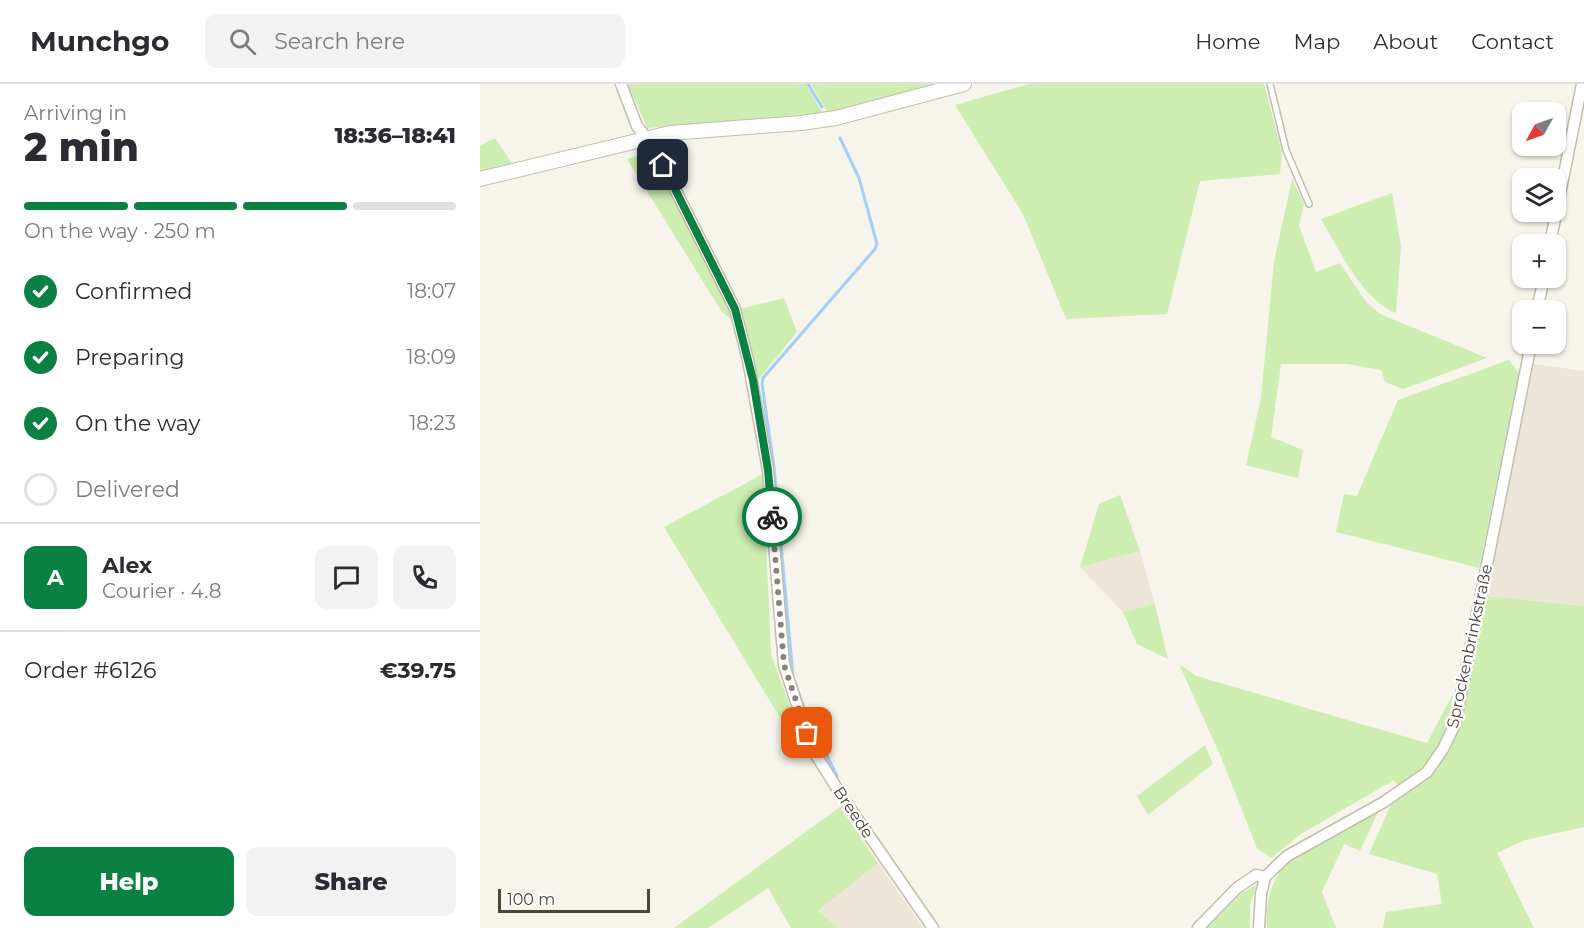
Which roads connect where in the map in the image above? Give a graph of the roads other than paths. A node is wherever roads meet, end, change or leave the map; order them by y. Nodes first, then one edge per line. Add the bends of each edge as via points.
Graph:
1 (621, 84) edge
2 (964, 84) edge
3 (1269, 84) edge
4 (1582, 84) edge
5 (646, 138) junction
6 (480, 179) edge
7 (1309, 204) dead end
8 (1552, 234) edge
9 (1529, 354) edge
10 (1265, 877) junction
11 (933, 928) edge
12 (1198, 928) edge
13 (1258, 928) edge

1 - 5 street, Breede via 637,126
2 - 5 street via 836,118
3 - 7 lane via 1286,150
4 - 8 street
5 - 6 street
5 - 11 street, Breede via 735,309 753,380 768,470 784,665 799,711 816,754 837,789
9 - 10 street, Sprockenbrinkstraße via 1455,724 1443,749 1427,772 1410,785 1287,856
10 - 12 street via 1256,875 1237,888
10 - 13 street

